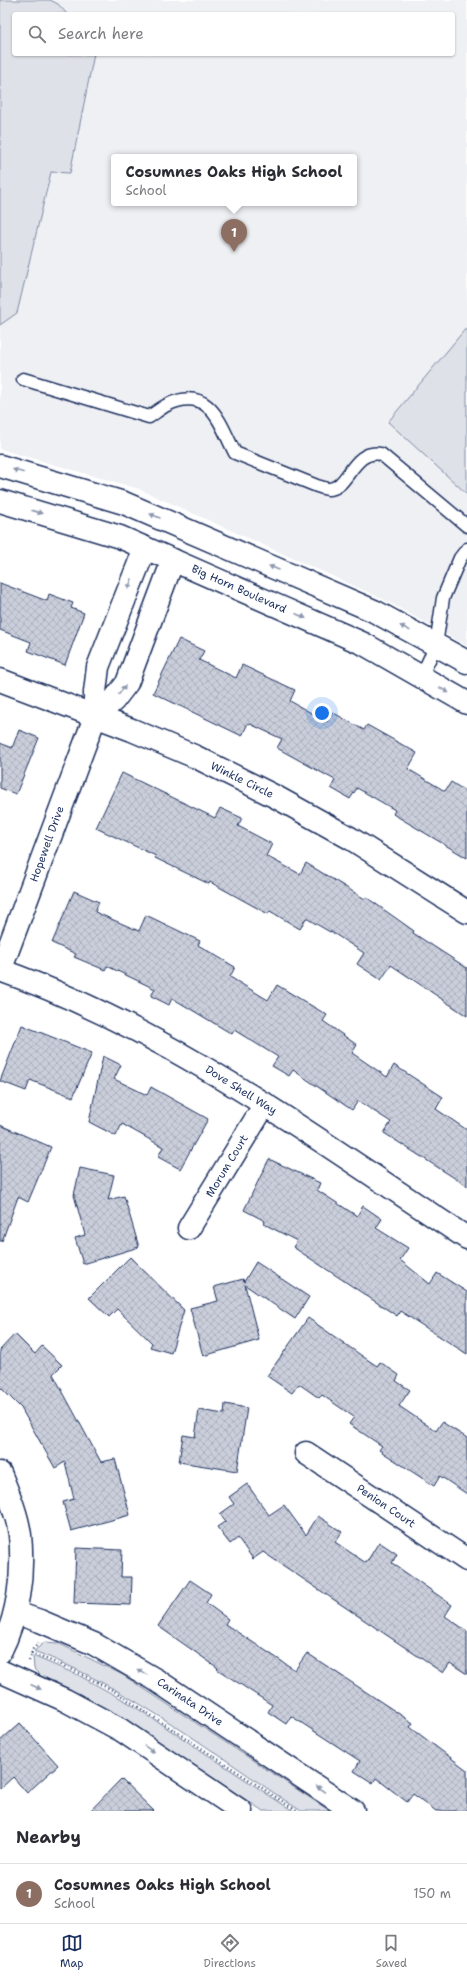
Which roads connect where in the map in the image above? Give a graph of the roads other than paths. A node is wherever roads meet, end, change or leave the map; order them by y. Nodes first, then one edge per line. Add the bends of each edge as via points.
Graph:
1 (23, 379) dead end
2 (0, 466) edge
3 (0, 501) edge
4 (467, 526) edge
5 (145, 548) junction
6 (467, 549) edge
7 (173, 560) junction
8 (436, 645) junction
9 (467, 662) edge
10 (421, 677) junction
11 (0, 680) edge
12 (467, 703) edge
13 (95, 717) junction
14 (467, 912) edge
15 (0, 971) edge
16 (265, 1104) junction
17 (189, 1228) dead end
18 (467, 1238) edge
19 (306, 1453) dead end
20 (0, 1473) edge
21 (467, 1560) edge
22 (16, 1613) junction
23 (0, 1652) edge
24 (0, 1671) edge
25 (236, 1810) edge
26 (353, 1811) edge

1 - 4 lane via 149,417 167,405 183,400 199,400 218,416 235,453 330,489 338,485 362,458 373,452 381,454
8 -> 2 street via 374,611 124,503
3 -> 5 street, Big Horn Boulevard via 120,537
5 - 7 street, Big Horn Boulevard
5 -> 13 street, Hopewell Drive via 98,667
6 - 8 lane via 460,558 443,598
7 -> 10 street, Big Horn Boulevard via 364,644
13 -> 7 street, Hopewell Drive via 114,700 127,683
8 - 9 street
8 - 10 lane
10 -> 12 street, Big Horn Boulevard
11 - 13 street, Winkle Circle
13 - 14 street, Winkle Circle via 196,757 276,797 350,838
13 - 15 street, Hopewell Drive
15 - 16 street, Dove Shell Way via 31,981 107,1014 177,1050
16 - 17 street, Morum Court
16 - 18 street, Dove Shell Way
19 - 21 street, Penion Court
20 - 22 street via 12,1500 20,1535 20,1578
22 - 23 street
26 -> 22 street, Carinata Drive via 156,1680 94,1644
24 -> 25 street via 65,1700 122,1730

